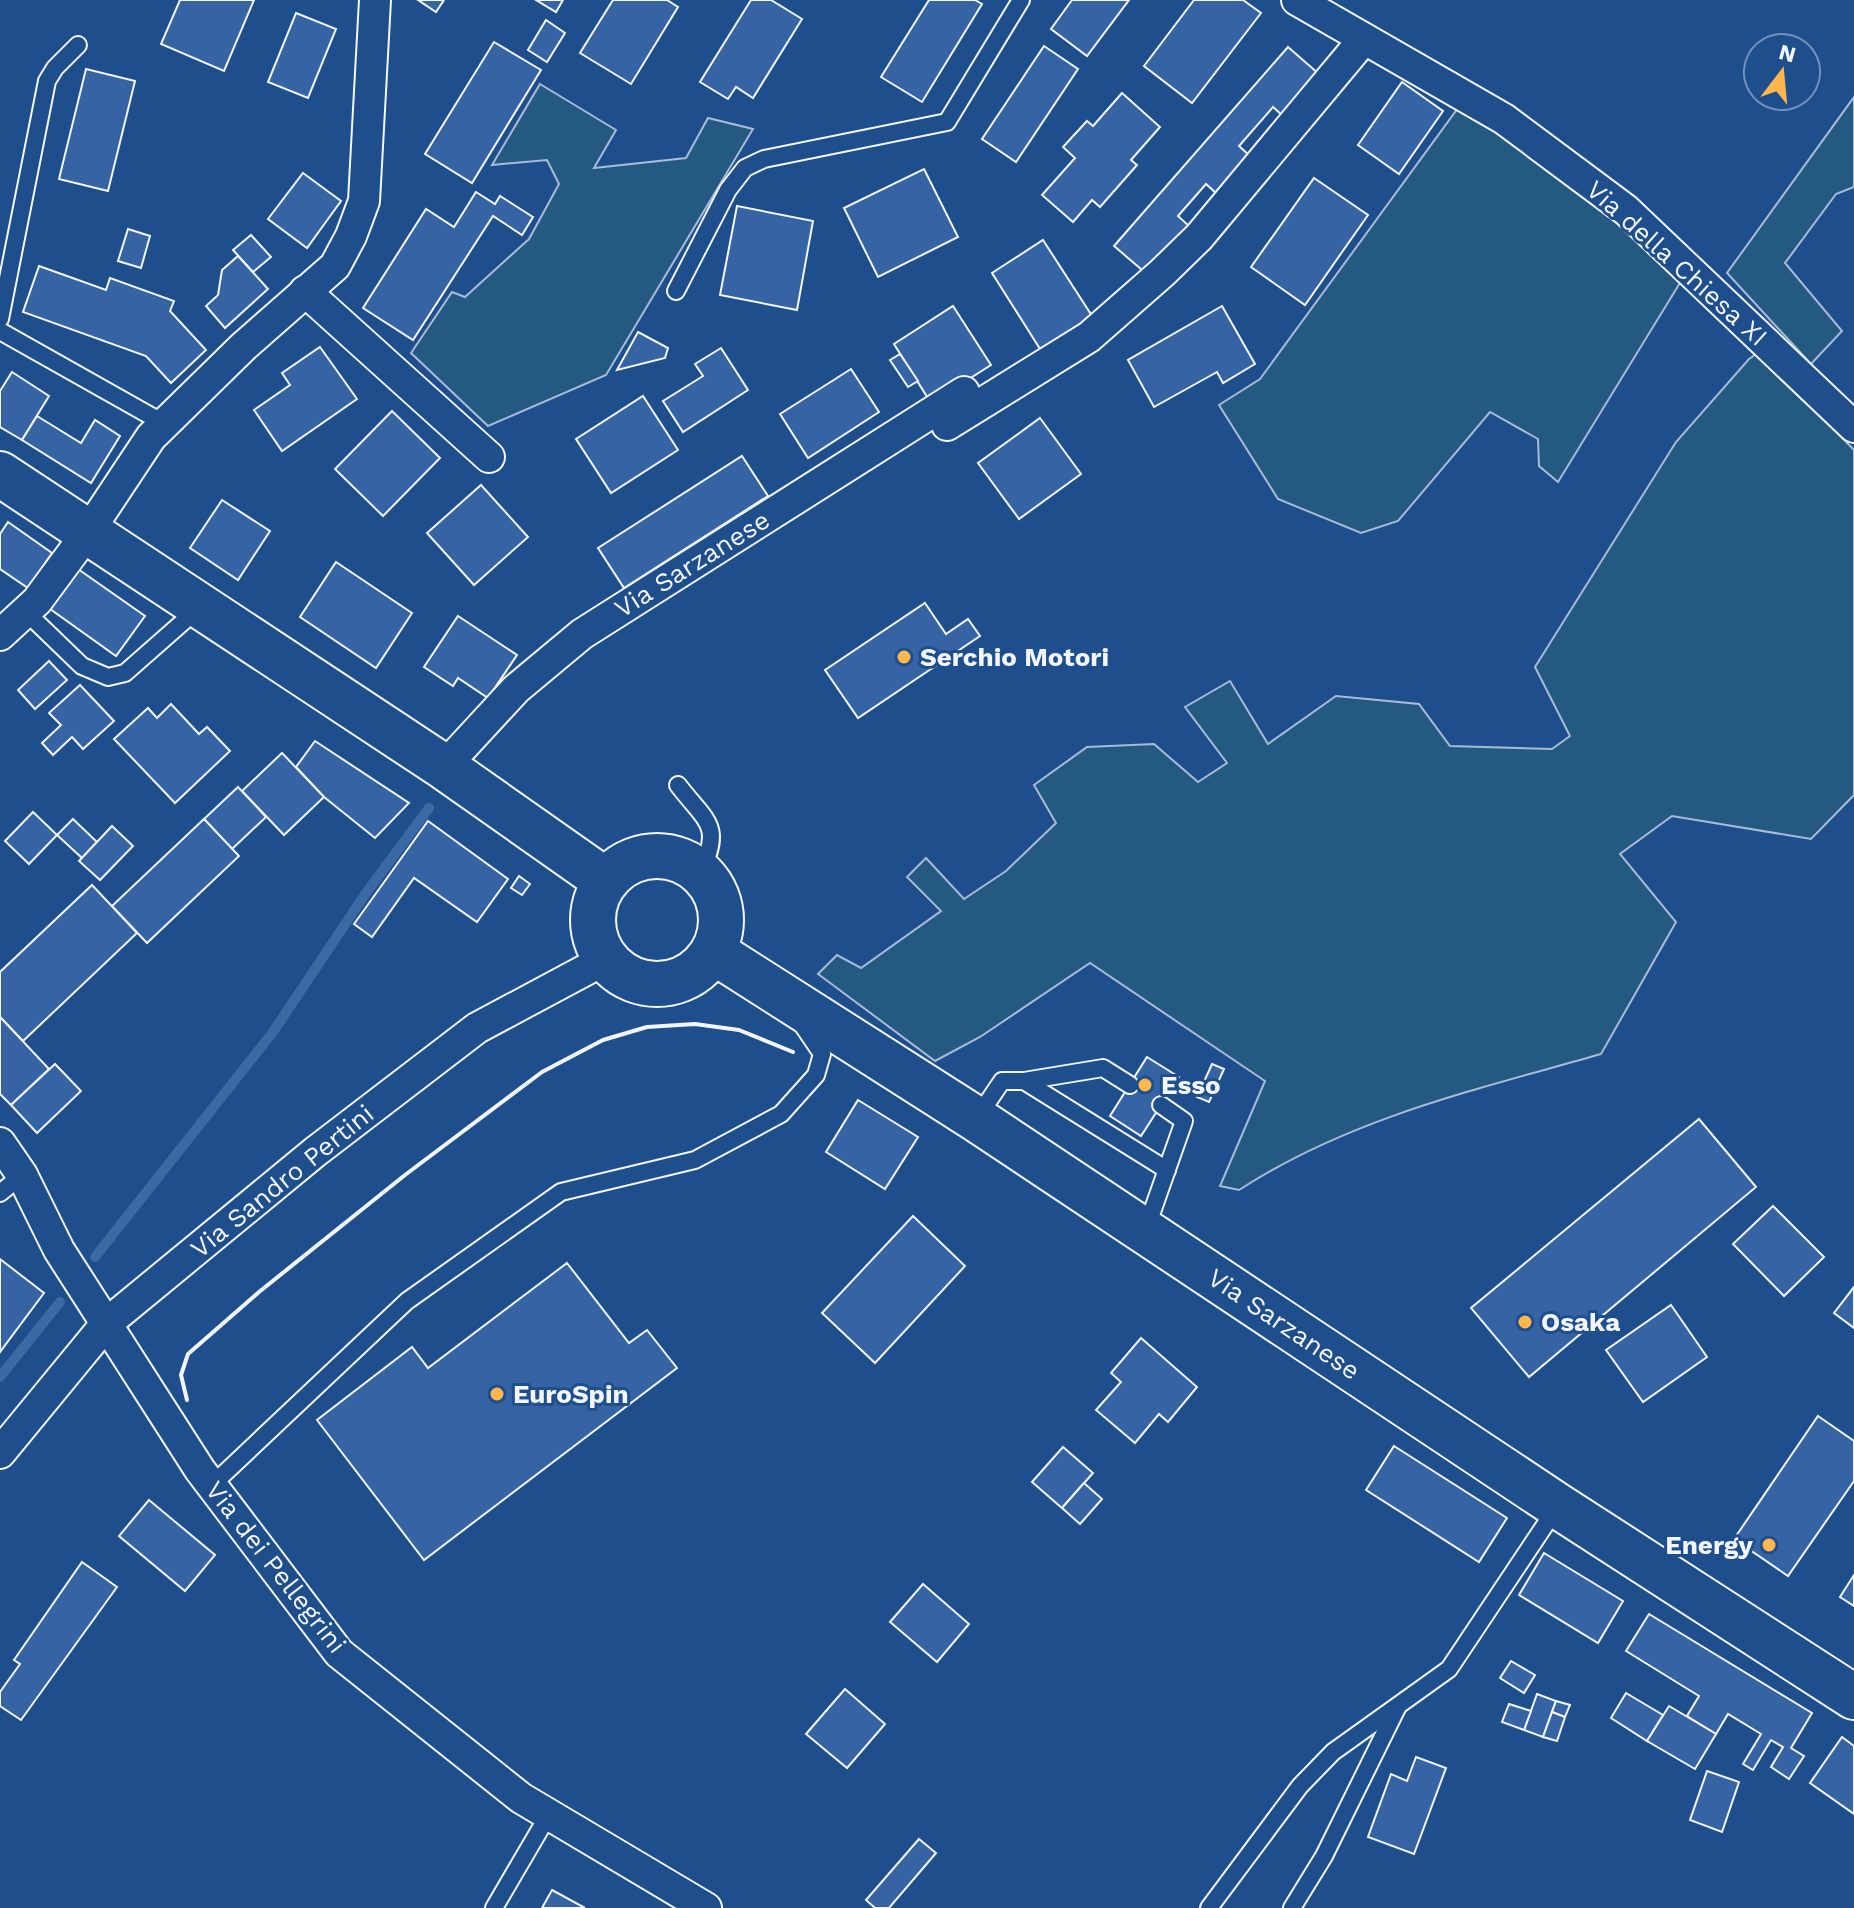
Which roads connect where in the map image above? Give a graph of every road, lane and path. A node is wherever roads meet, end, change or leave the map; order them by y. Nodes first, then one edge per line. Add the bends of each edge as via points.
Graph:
1 (375, 0) edge
2 (1021, 0) edge
3 (1297, 0) edge
4 (1364, 39) junction
5 (78, 45) dead end
6 (305, 291) junction
7 (676, 291) dead end
8 (0, 319) edge
9 (0, 331) edge
10 (964, 392) dead end
11 (165, 424) junction
12 (1854, 427) edge
13 (937, 431) dead end
14 (489, 457) dead end
15 (0, 474) edge
16 (88, 532) junction
17 (201, 606) junction
18 (26, 612) junction
19 (0, 635) edge
20 (444, 767) junction
21 (678, 785) dead end
22 (701, 873) junction
23 (606, 881) junction
24 (606, 959) junction
25 (730, 963) junction
26 (1024, 1081) junction
27 (1130, 1085) dead end
28 (1161, 1105) dead end
29 (976, 1119) junction
30 (0, 1143) edge
31 (1167, 1170) junction
32 (11, 1184) edge
33 (1145, 1231) junction
34 (106, 1324) junction
35 (0, 1453) edge
36 (212, 1485) junction
37 (1558, 1506) junction
38 (1854, 1697) edge
39 (1399, 1705) junction
40 (549, 1814) junction
41 (494, 1908) edge
42 (706, 1908) edge
43 (1209, 1908) edge
44 (1292, 1908) edge

1 - 6 street via 364,201 335,266
2 - 7 lane via 947,122 764,159 745,168 728,190
3 - 4 street, Via della Chiesa XI
4 - 12 street, Via della Chiesa XI via 1504,119 1626,210
4 - 13 street via 1199,237 1162,273 1089,337
5 - 8 lane via 47,81
6 - 11 street
6 - 14 street
9 - 11 lane
10 - 20 street, Via Sarzanese via 582,634 516,689
11 - 16 street
15 - 16 main road
16 - 17 main road
16 - 18 street
17 - 18 lane via 125,673 108,677 82,666
17 - 20 main road
18 - 19 street
20 - 23 main road
21 - 22 lane via 711,827 713,846
22 - 23 main road via 662,856 631,862
22 - 25 main road via 721,910
23 - 24 main road via 593,920
24 - 25 main road via 621,974 662,985
24 - 34 street, Via Sandro Pertini via 477,1028 315,1152
25 - 29 main road, Via Sarzanese
25 - 36 lane via 799,1021 822,1054 816,1075 781,1114 695,1160 561,1192 407,1301
26 - 27 lane via 1103,1068
26 - 29 lane via 1002,1081
26 - 31 lane
28 - 31 lane via 1184,1121
29 - 33 main road, Via Sarzanese
30 - 32 street, Via dei Pellegrini
31 - 33 lane
32 - 34 street, Via dei Pellegrini
33 - 37 main road, Via Sarzanese
34 - 35 street, Via Sandro Pertini
34 - 36 street, Via dei Pellegrini
36 - 40 street, Via dei Pellegrini via 339,1653 521,1798
37 - 38 main road, Via Sarzanese
37 - 39 lane via 1449,1669
39 - 43 lane via 1333,1752 1300,1786
39 - 44 lane via 1324,1856
40 - 41 lane
40 - 42 street, Via dei Pellegrini

